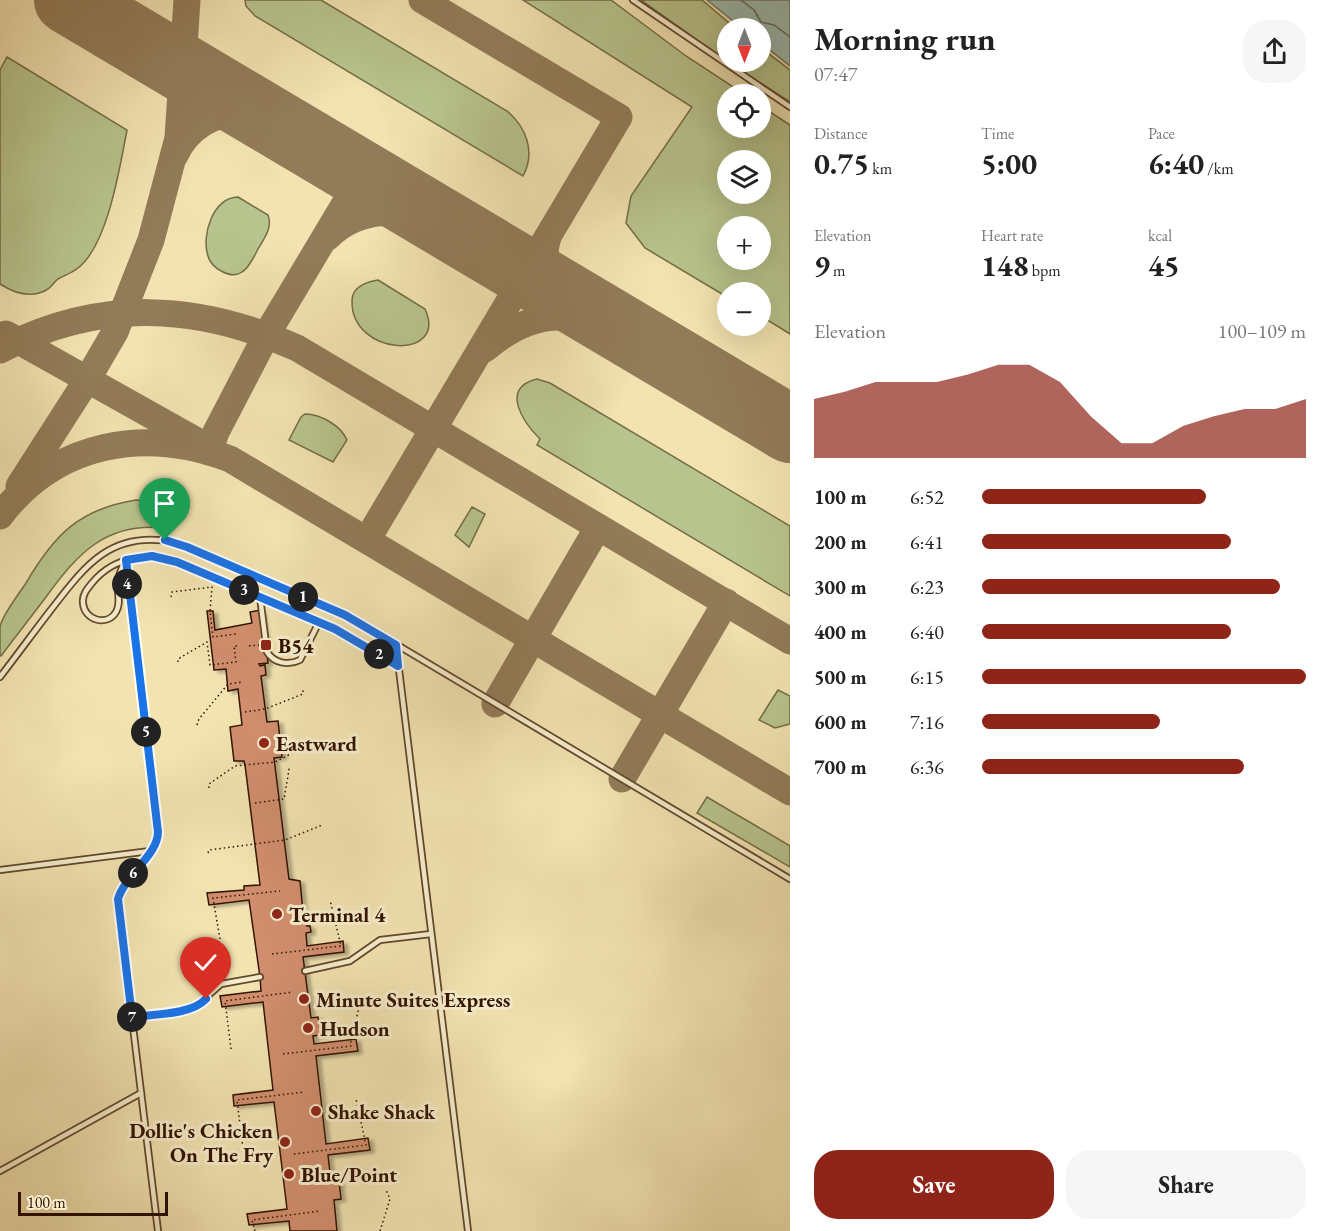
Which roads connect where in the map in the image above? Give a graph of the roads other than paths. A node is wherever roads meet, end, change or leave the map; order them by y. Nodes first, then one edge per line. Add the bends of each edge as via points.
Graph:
1 (633, 0) edge
2 (790, 107) edge
3 (126, 560) junction
4 (261, 597) junction
5 (319, 622) junction
6 (396, 645) junction
7 (398, 666) junction
8 (0, 677) edge
9 (150, 851) junction
10 (0, 870) edge
11 (790, 879) edge
12 (431, 934) junction
13 (305, 971) dead end
14 (260, 977) dead end
15 (132, 1017) junction
16 (141, 1093) junction
17 (0, 1171) edge
18 (158, 1231) edge
19 (468, 1231) edge

1 - 2 lane
3 - 3 lane via 103,572 84,593 83,606 92,618 105,620 117,611 118,581
3 - 4 lane via 152,556 169,559
3 - 9 lane via 158,837
4 - 5 lane
4 - 5 lane via 267,652 277,661 291,664 300,660
5 - 7 lane
6 - 7 lane
6 - 8 lane via 345,615 187,547 147,539 110,549 86,567
6 - 11 lane
7 - 12 lane
9 - 10 lane
9 - 15 lane via 125,883 118,899
12 - 13 lane via 380,940 350,961
12 - 19 lane
14 - 15 lane via 221,984 194,1008
15 - 16 lane
16 - 17 lane
16 - 18 lane

